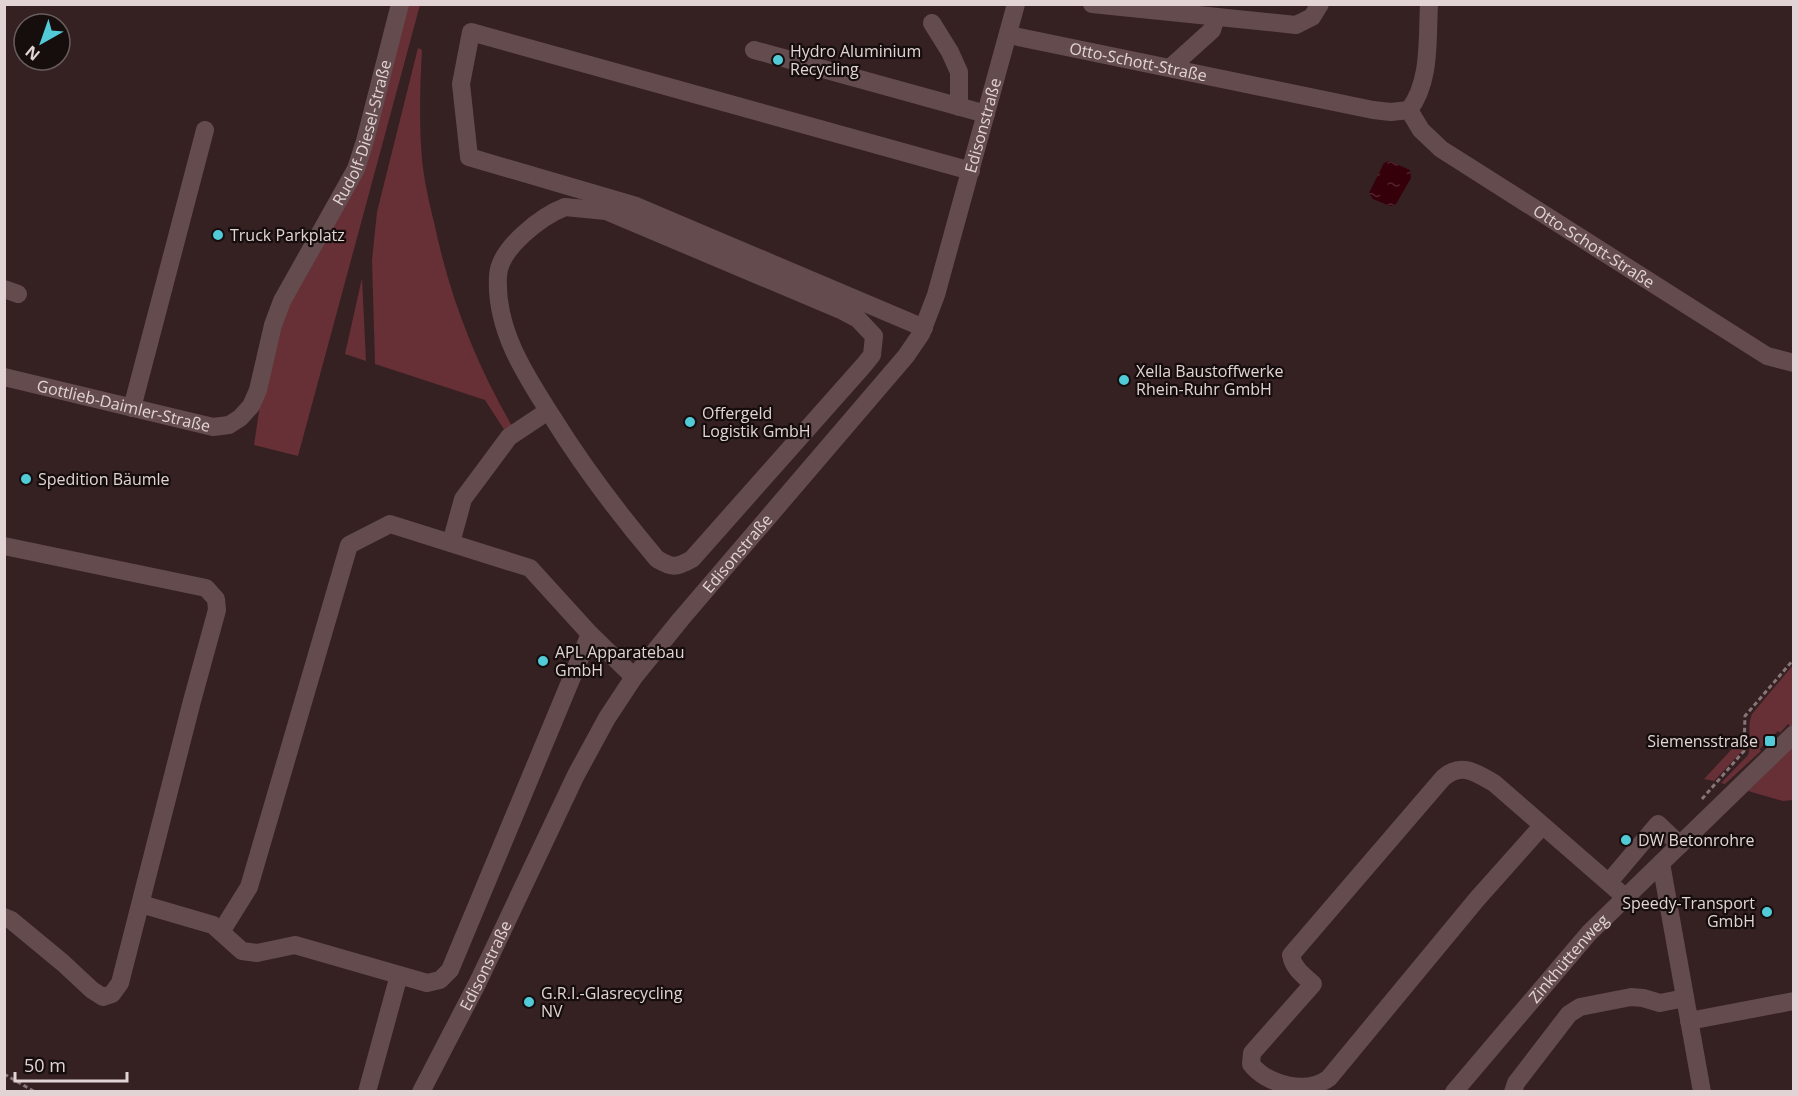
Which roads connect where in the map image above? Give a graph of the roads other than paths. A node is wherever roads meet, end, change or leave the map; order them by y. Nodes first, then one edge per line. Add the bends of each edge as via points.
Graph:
1 (400, 4) edge
2 (1016, 4) edge
3 (1092, 4) edge
4 (1320, 4) edge
5 (1429, 4) edge
6 (1216, 17) junction
7 (932, 23) dead end
8 (1009, 35) junction
9 (754, 50) dead end
10 (1170, 68) junction
11 (960, 107) junction
12 (1409, 110) junction
13 (986, 114) junction
14 (205, 130) dead end
15 (971, 171) junction
16 (924, 328) junction
17 (1794, 363) edge
18 (4, 377) edge
19 (132, 408) junction
20 (548, 411) junction
21 (240, 417) joint
22 (451, 543) junction
23 (4, 546) edge
24 (590, 634) junction
25 (634, 677) junction
26 (1794, 734) edge
27 (1542, 826) junction
28 (1680, 845) junction
29 (1661, 863) junction
30 (1609, 882) junction
31 (1625, 897) junction
32 (141, 904) junction
33 (4, 917) edge
34 (221, 932) junction
35 (399, 975) junction
36 (1685, 998) junction
37 (1794, 1001) edge
38 (1689, 1021) junction
39 (367, 1092) edge
40 (422, 1092) edge
41 (1454, 1092) edge
42 (1513, 1092) edge
43 (1702, 1092) edge

1 - 21 street, Rudolf-Diesel-Straße via 356,170 282,301 258,390 251,406
2 - 8 street, Edisonstraße
3 - 6 street
4 - 6 street via 1312,17 1296,25
5 - 12 street via 1425,68 1419,97
6 - 10 street via 1212,30
7 - 11 street via 958,72
8 - 10 street, Otto-Schott-Straße
8 - 13 street, Edisonstraße
9 - 11 street
10 - 12 street, Otto-Schott-Straße via 1373,110
11 - 13 street
12 - 17 street, Otto-Schott-Straße via 1421,130 1441,149 1767,356
13 - 15 street, Edisonstraße
14 - 19 street
15 - 16 street, Edisonstraße
15 - 16 street via 471,32 461,84 469,157 636,206
16 - 25 street, Edisonstraße via 906,356
18 - 19 street, Gottlieb-Daimler-Straße
19 - 21 street, Gottlieb-Daimler-Straße via 213,427 229,425
20 - 20 street via 579,460 657,558 670,566 681,565 692,559 872,356 874,336 858,319 843,311 628,220 606,211 566,207 537,222 504,255 498,274 502,318 512,348
20 - 22 street via 509,437 463,499
22 - 24 street via 530,568
22 - 34 street via 390,524 349,545 249,887
23 - 32 street via 206,588 216,599 217,610
24 - 25 street
24 - 35 street via 450,970 440,980 428,983
25 - 40 street, Edisonstraße via 576,775
26 - 28 street, Zinkhüttenweg
27 - 27 street via 1494,783 1460,769 1451,771 1291,955 1298,971 1313,984 1252,1053 1251,1064 1256,1070 1281,1084 1311,1086 1329,1078
27 - 30 street
28 - 29 street, Zinkhüttenweg
28 - 30 street via 1658,824
29 - 31 street, Zinkhüttenweg
29 - 36 street
30 - 31 street
31 - 41 street, Zinkhüttenweg
32 - 33 street via 120,983 112,994 103,997
32 - 34 street via 213,925
34 - 35 street via 242,951 295,945
35 - 39 street
36 - 38 street
36 - 42 street via 1660,1003 1630,997 1580,1007 1569,1014
37 - 38 street
38 - 43 street

